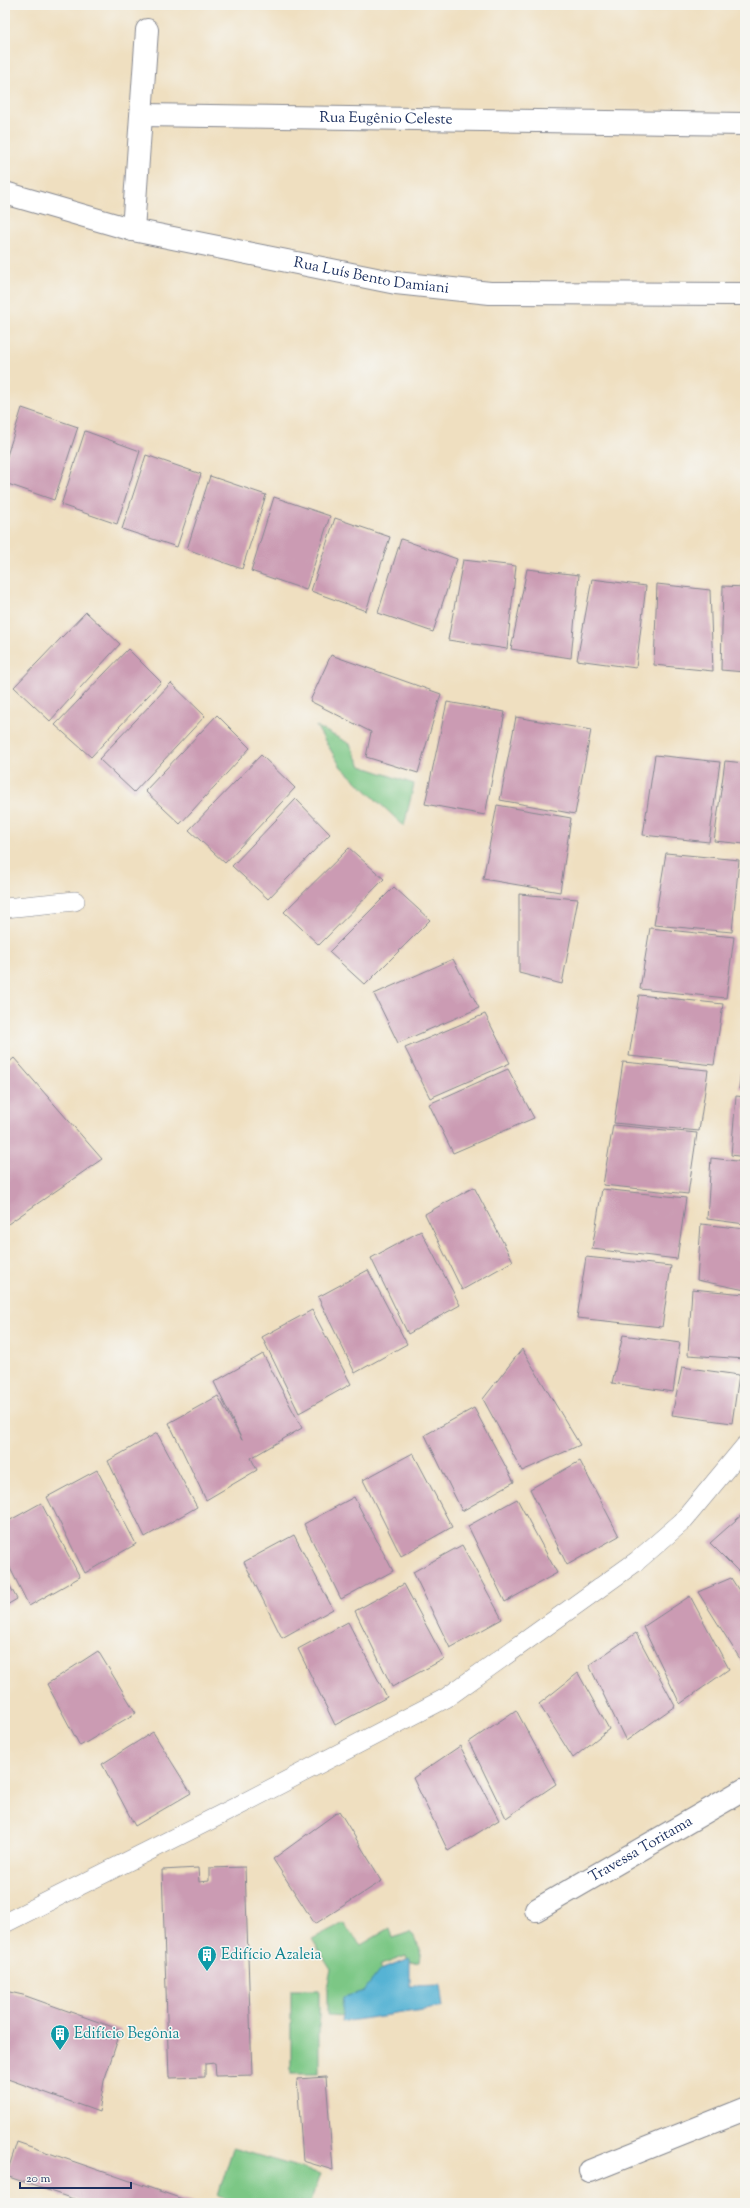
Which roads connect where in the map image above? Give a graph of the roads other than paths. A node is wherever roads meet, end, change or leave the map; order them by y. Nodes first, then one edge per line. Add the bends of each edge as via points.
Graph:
1 (147, 30) dead end
2 (142, 115) junction
3 (745, 124) edge
4 (5, 193) edge
5 (133, 230) junction
6 (745, 294) edge
7 (75, 901) dead end
8 (5, 908) edge
9 (745, 1446) edge
10 (745, 1788) edge
11 (536, 1910) dead end
12 (5, 1923) edge
13 (745, 2109) edge
14 (590, 2171) dead end

1 - 2 street
2 - 3 street, Rua Eugênio Celeste
2 - 5 street
4 - 5 street, Rua Luís Bento Damiani
5 - 6 street, Rua Luís Bento Damiani via 420,286 490,293
7 - 8 lane
9 - 12 lane via 682,1522 637,1561 446,1698
10 - 11 street, Travessa Toritama
13 - 14 street

